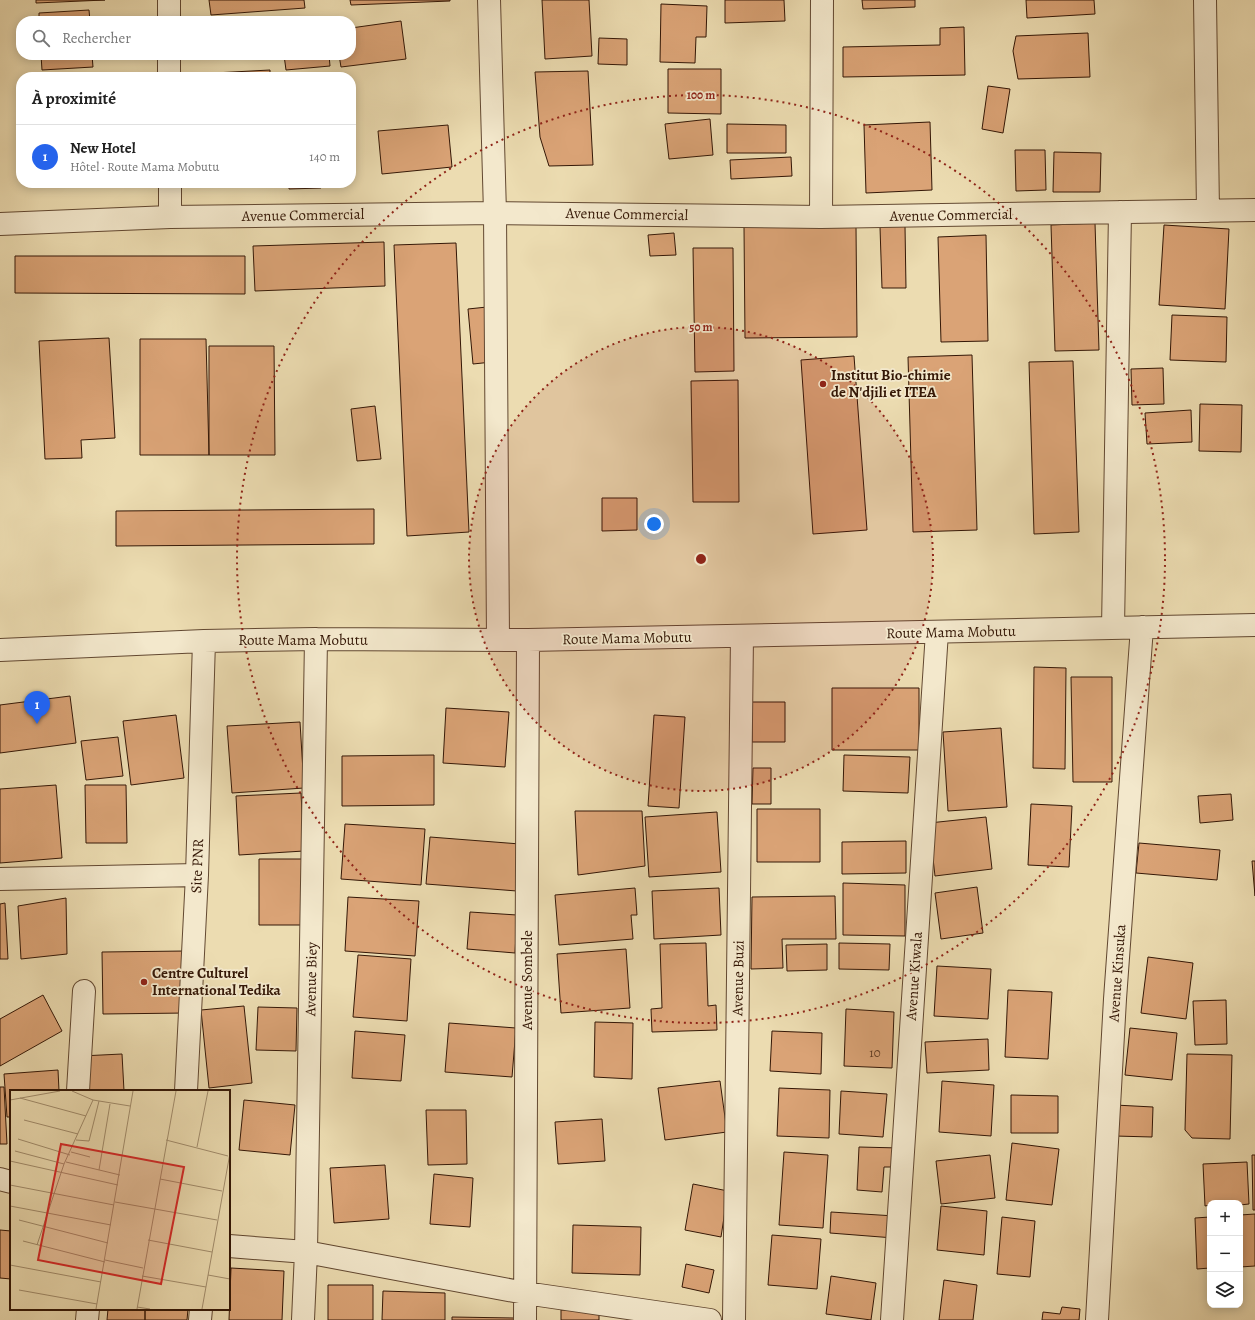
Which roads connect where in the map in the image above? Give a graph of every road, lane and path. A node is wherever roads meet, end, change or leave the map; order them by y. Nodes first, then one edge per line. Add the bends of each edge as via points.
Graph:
1 (169, 0) edge
2 (489, 0) edge
3 (822, 0) edge
4 (1205, 0) edge
5 (169, 16) edge
6 (169, 60) edge
7 (169, 72) edge
8 (170, 188) edge
9 (1255, 210) edge
10 (1208, 211) junction
11 (495, 212) junction
12 (1120, 212) junction
13 (170, 217) junction
14 (821, 217) junction
15 (0, 224) edge
16 (1255, 625) edge
17 (1142, 627) junction
18 (1113, 628) junction
19 (937, 632) junction
20 (742, 636) junction
21 (316, 639) junction
22 (204, 640) junction
23 (498, 640) junction
24 (528, 640) junction
25 (0, 650) edge
26 (197, 875) junction
27 (0, 879) edge
28 (84, 991) dead end
29 (78, 1090) edge
30 (186, 1090) edge
31 (0, 1179) edge
32 (10, 1182) edge
33 (230, 1246) edge
34 (306, 1252) junction
35 (525, 1293) junction
36 (88, 1310) edge
37 (201, 1310) edge
38 (87, 1320) edge
39 (200, 1320) edge
40 (303, 1320) edge
41 (525, 1320) edge
42 (710, 1320) edge
43 (734, 1320) edge
44 (892, 1320) edge
45 (1097, 1320) edge

1 - 5 street
2 - 11 street
3 - 14 street
4 - 10 street
6 - 7 street
8 - 13 street
9 - 10 street, Avenue Commercial
10 - 12 street, Avenue Commercial
11 - 13 street, Avenue Commercial
11 - 14 street, Avenue Commercial
11 - 23 street
12 - 14 street, Avenue Commercial
12 - 18 street
13 - 15 street, Avenue Commercial
16 - 17 street, Route Mama Mobutu
17 - 18 street, Route Mama Mobutu
17 - 45 street, Avenue Kinsuka via 1115,999
18 - 19 street, Route Mama Mobutu
19 - 20 street, Route Mama Mobutu
19 - 44 street, Avenue Kiwala
20 - 24 street, Route Mama Mobutu
20 - 43 street, Avenue Buzi
21 - 22 street, Route Mama Mobutu
21 - 23 street, Route Mama Mobutu
21 - 34 street, Avenue Biey
22 - 25 street, Route Mama Mobutu
22 - 26 street, Site PNR
23 - 24 street, Route Mama Mobutu
24 - 35 street, Avenue Sombele
26 - 27 street
26 - 30 street, Site PNR
28 - 29 street
31 - 32 street
33 - 34 street
34 - 35 street
34 - 40 street, Avenue Biey
35 - 41 street, Avenue Sombele
35 - 42 street
36 - 38 street
37 - 39 street

